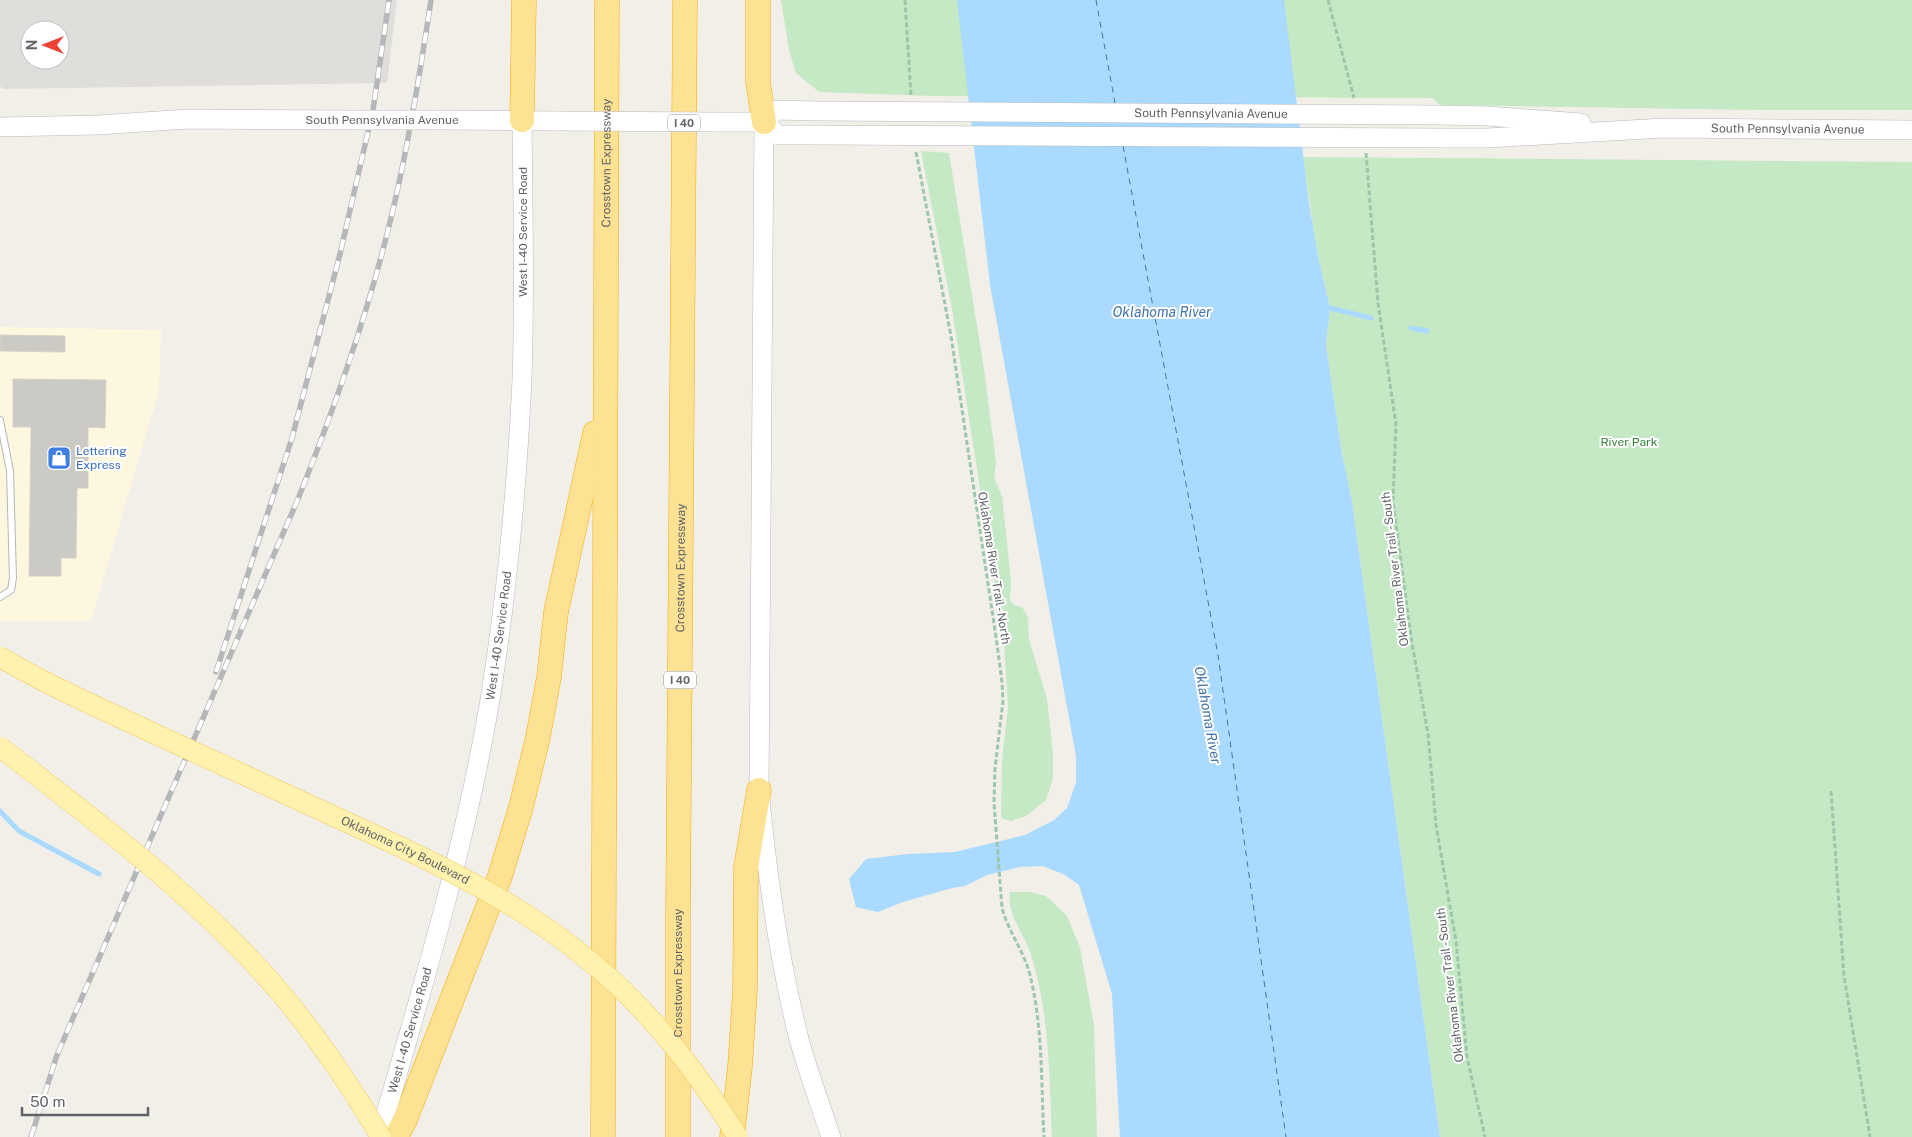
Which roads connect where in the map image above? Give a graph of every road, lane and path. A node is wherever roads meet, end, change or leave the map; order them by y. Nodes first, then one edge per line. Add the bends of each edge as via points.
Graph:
1 (524, 0) edge
2 (607, 0) edge
3 (685, 0) edge
4 (758, 0) edge
5 (905, 0) edge
6 (1328, 0) edge
7 (911, 103) dead end
8 (1356, 106) dead end
9 (522, 120) junction
10 (764, 122) junction
11 (0, 127) edge
12 (1664, 128) junction
13 (1912, 130) edge
14 (915, 146) dead end
15 (1365, 149) dead end
16 (606, 385) junction
17 (0, 420) edge
18 (0, 597) edge
19 (0, 657) edge
20 (0, 747) edge
21 (759, 790) junction
22 (1831, 791) dead end
23 (380, 1137) edge
24 (396, 1137) edge
25 (603, 1137) edge
26 (678, 1137) edge
27 (732, 1137) edge
28 (738, 1137) edge
29 (831, 1137) edge
30 (1044, 1137) edge
31 (1485, 1137) edge
32 (1870, 1137) edge

1 - 9 highway
2 - 16 highway, Crosstown Expressway
3 - 26 highway, Crosstown Expressway / I 40
4 - 10 highway via 758,82
5 - 7 path
6 - 8 path
9 - 10 main road, South Pennsylvania Avenue, bridge
9 - 11 main road, South Pennsylvania Avenue, bridge via 188,119
9 - 23 main road, West I-40 Service Road via 522,377 517,476 490,700 459,853
10 - 12 main road, South Pennsylvania Avenue, bridge via 778,135 1488,138
10 - 12 main road, South Pennsylvania Avenue, bridge via 776,110 817,110 1440,115
10 - 21 main road
12 - 13 main road, South Pennsylvania Avenue
14 - 30 path, Oklahoma River Trail - North via 951,336 996,637 1002,701 994,813 1002,901 1006,921 1024,955 1035,995
15 - 31 path, Oklahoma River Trail - South via 1378,303 1396,424 1393,501 1428,734 1436,825 1456,941 1467,1057
16 - 24 highway via 556,612 549,677 521,807 500,876
16 - 25 highway, Crosstown Expressway
17 - 18 lane via 10,471 13,578 11,590
19 - 28 main road, Oklahoma City Boulevard, bridge via 117,716 408,850 466,879 540,924 590,961 648,1016 700,1079
20 - 23 main road, bridge via 154,868 252,961 332,1061
21 - 27 highway via 746,867 745,990
21 - 29 main road via 766,864 783,969 799,1040
22 - 32 path via 1844,976

